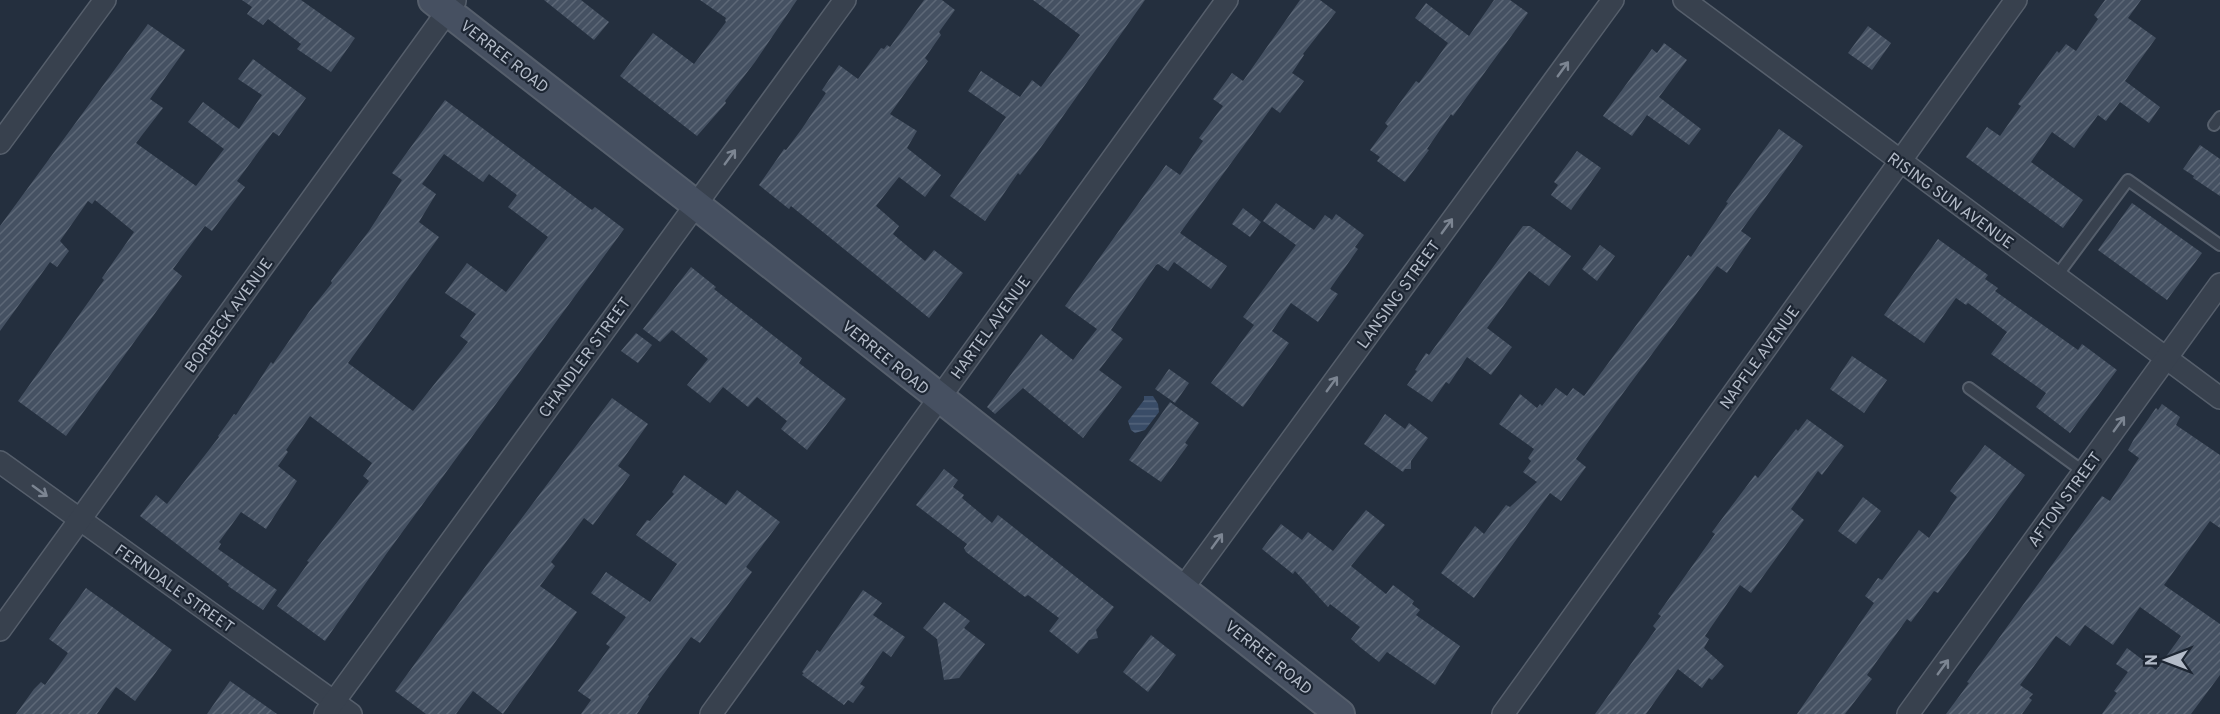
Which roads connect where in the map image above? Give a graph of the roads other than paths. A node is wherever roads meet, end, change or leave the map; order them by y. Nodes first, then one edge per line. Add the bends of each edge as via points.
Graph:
1 (105, 0) edge
2 (845, 0) edge
3 (1227, 0) edge
4 (1613, 0) edge
5 (1684, 0) edge
6 (2016, 0) edge
7 (445, 4) edge
8 (0, 143) edge
9 (1899, 161) junction
10 (695, 204) junction
11 (2220, 245) edge
12 (2056, 277) junction
13 (2220, 284) edge
14 (2167, 358) junction
15 (1969, 388) dead end
16 (938, 398) junction
17 (2220, 398) edge
18 (0, 462) edge
19 (2084, 472) junction
20 (79, 520) junction
21 (1183, 588) junction
22 (0, 630) edge
23 (330, 708) edge
24 (351, 714) edge
25 (711, 714) edge
26 (1340, 714) edge
27 (1503, 714) edge
28 (1908, 714) edge

1 - 8 street
10 -> 2 street, CHANDLER STREET
3 - 16 street, HARTEL AVENUE
21 -> 4 street, LANSING STREET
5 - 9 street, RISING SUN AVENUE
6 - 9 street, NAPFLE AVENUE
7 - 10 main road, VERREE ROAD
7 - 20 street, BORBECK AVENUE
9 - 12 street, RISING SUN AVENUE
9 - 27 street, NAPFLE AVENUE
10 - 16 main road, VERREE ROAD
10 - 23 street, CHANDLER STREET
11 - 12 lane via 2128,180
12 - 14 street, RISING SUN AVENUE
13 - 14 street, AFTON STREET
14 - 17 street, RISING SUN AVENUE
19 -> 14 street, AFTON STREET
15 - 19 lane
16 - 21 main road, VERREE ROAD
16 - 25 street, HARTEL AVENUE
18 -> 20 street, FERNDALE STREET
28 -> 19 street, AFTON STREET
20 - 22 street, BORBECK AVENUE
20 - 23 street, FERNDALE STREET
21 - 26 main road, VERREE ROAD
23 - 24 street, FERNDALE STREET

